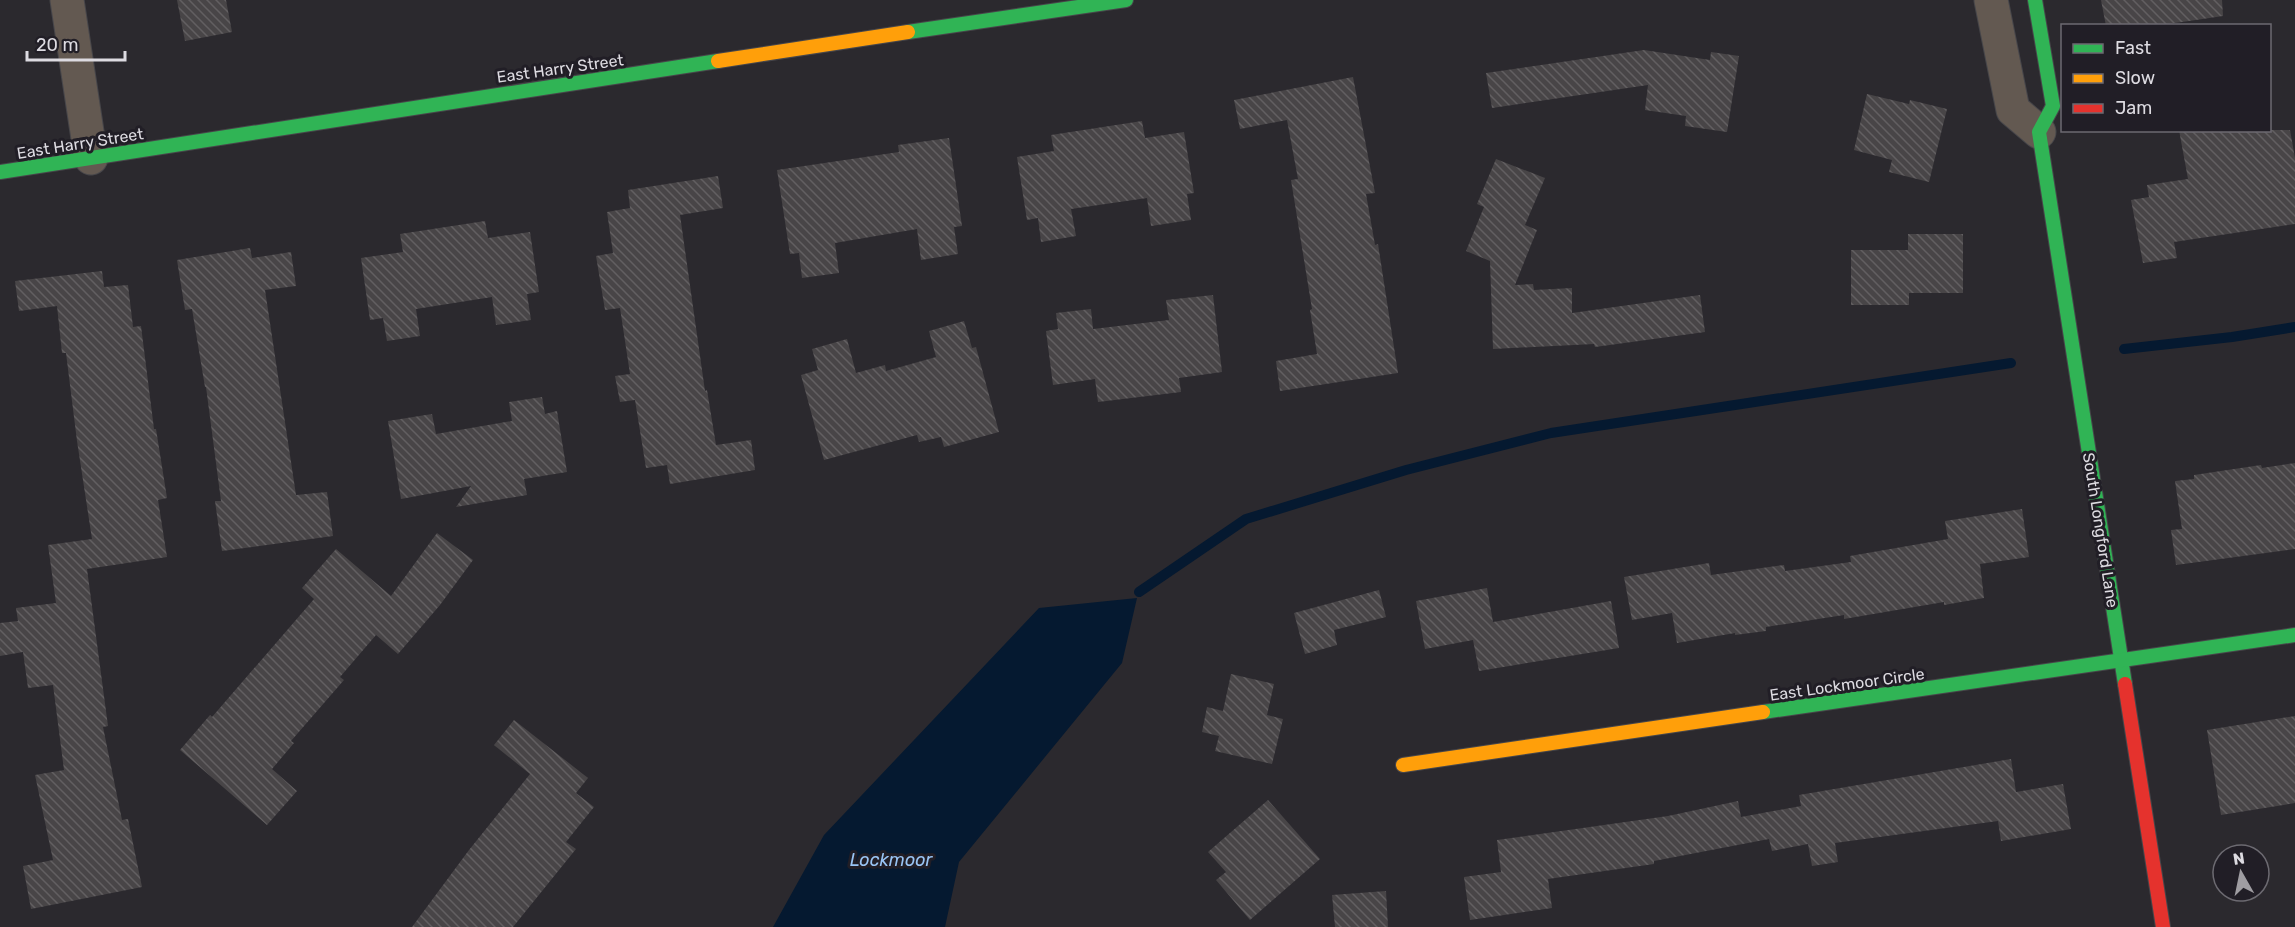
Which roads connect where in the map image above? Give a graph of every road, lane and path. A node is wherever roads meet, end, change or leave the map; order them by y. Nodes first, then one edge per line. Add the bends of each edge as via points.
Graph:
1 (67, 0) edge
2 (1126, 0) edge
3 (1991, 0) edge
4 (2035, 0) edge
5 (2039, 132) junction
6 (91, 158) junction
7 (0, 172) edge
8 (2295, 635) edge
9 (2121, 660) junction
10 (1403, 765) dead end
11 (2163, 927) edge

1 - 6 street
2 - 6 street, East Harry Street
3 - 5 street via 2013,110
4 - 5 street via 2053,106
5 - 9 street, South Longford Lane
6 - 7 street, East Harry Street
8 - 9 street, East Lockmoor Circle
9 - 10 street, East Lockmoor Circle
9 - 11 street, South Longford Lane

